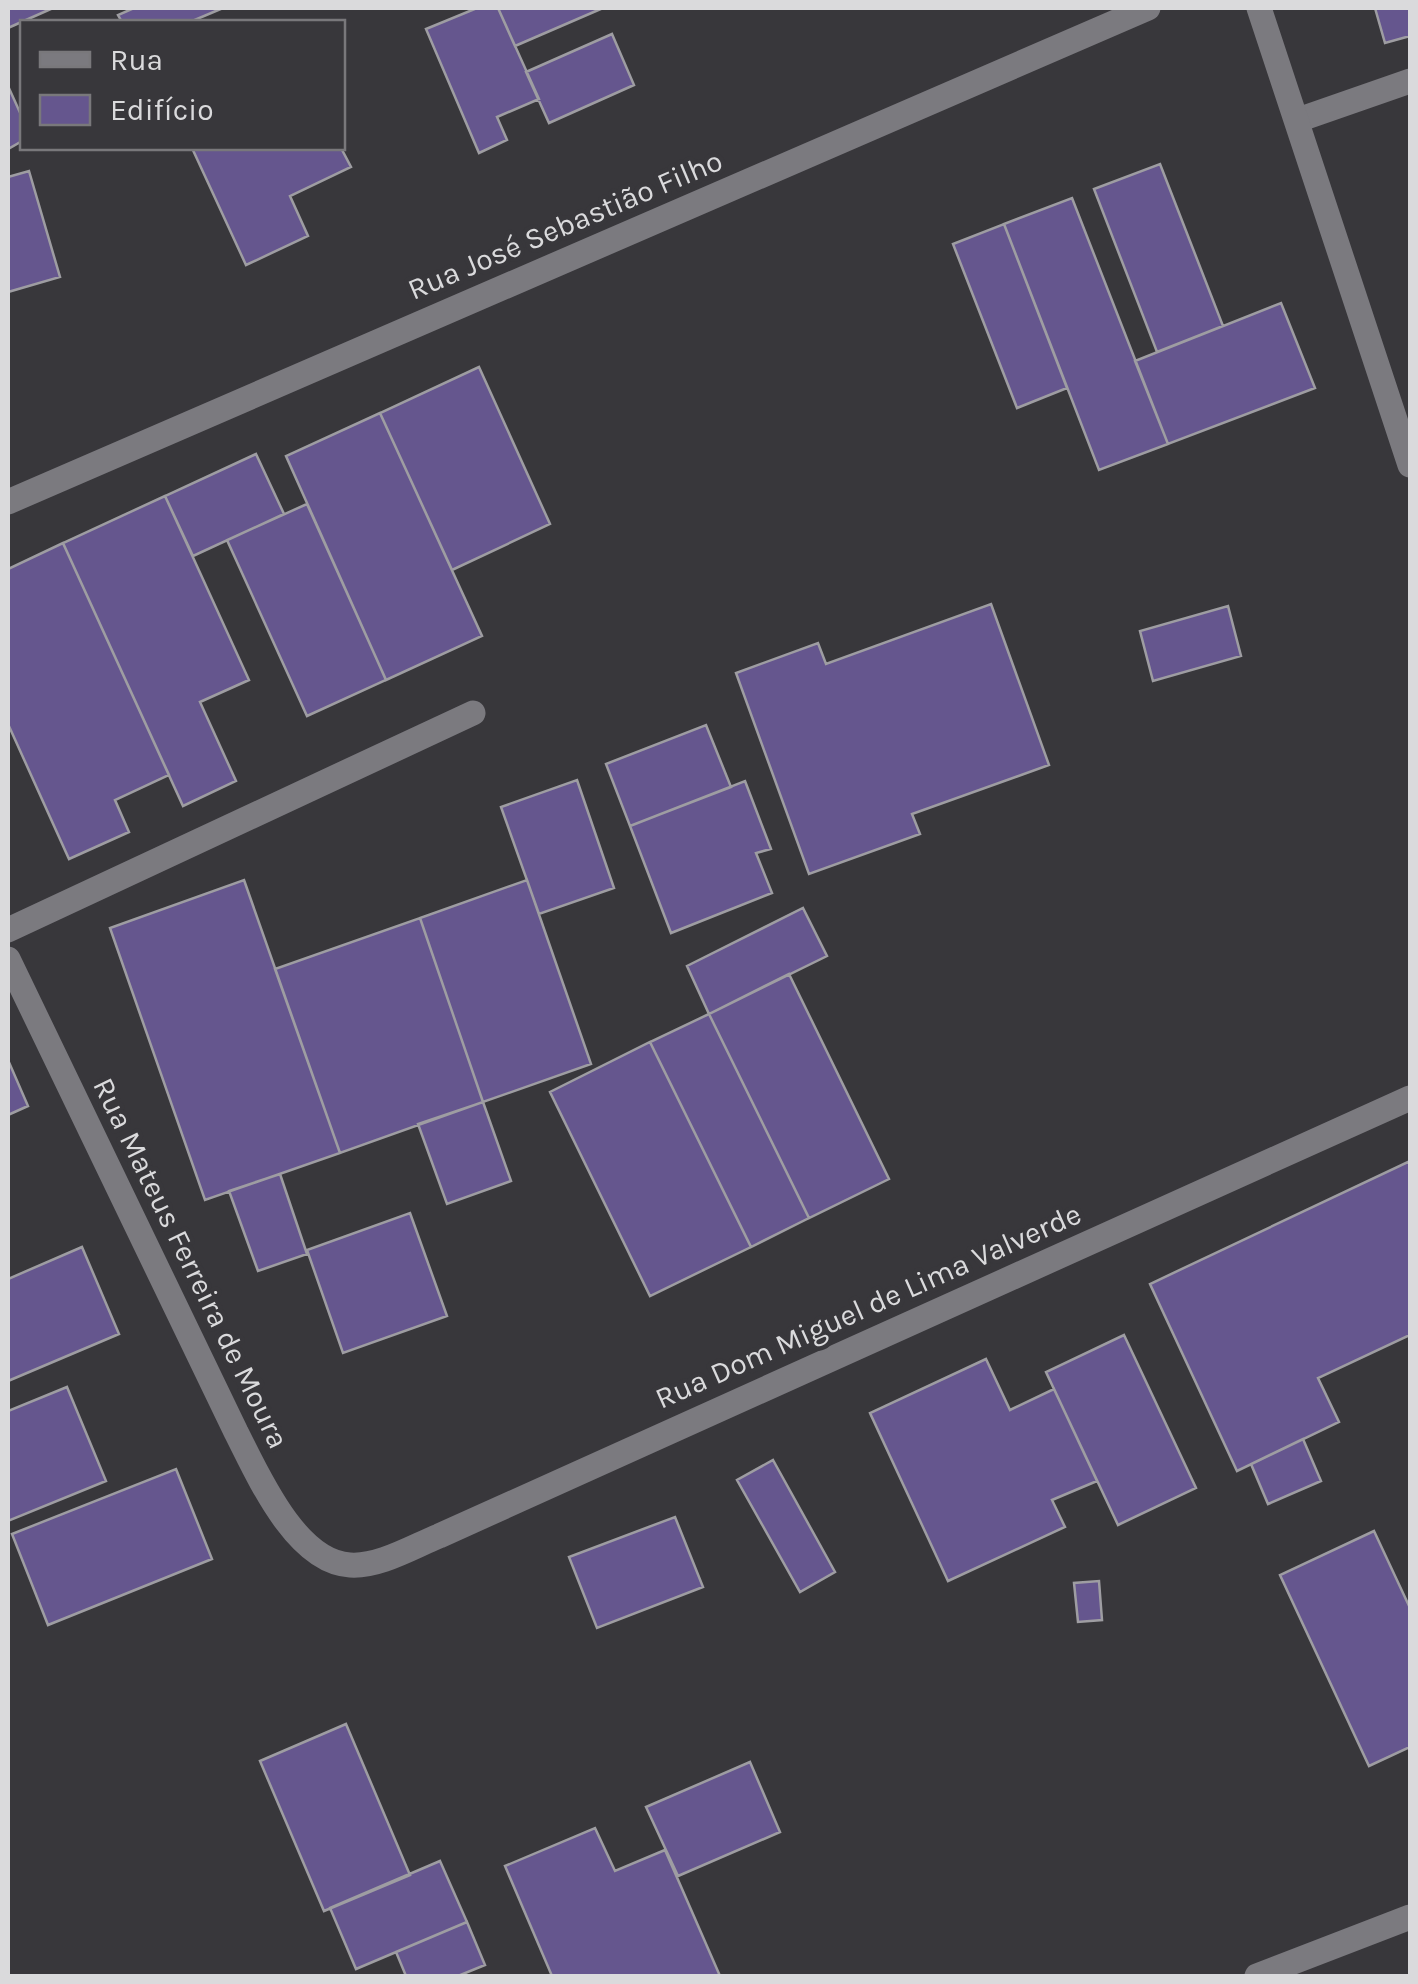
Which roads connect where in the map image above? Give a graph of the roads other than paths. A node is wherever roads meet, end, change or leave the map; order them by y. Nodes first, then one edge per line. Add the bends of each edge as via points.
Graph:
1 (1148, 8) edge
2 (1259, 8) edge
3 (1410, 81) edge
4 (1298, 120) junction
5 (1410, 465) edge
6 (8, 502) edge
7 (473, 713) dead end
8 (8, 930) edge
9 (8, 960) edge
10 (1410, 1098) edge
11 (350, 1565) joint
12 (1410, 1918) edge
13 (1257, 1976) edge

1 - 6 street, Rua José Sebastião Filho
2 - 4 street
3 - 4 street
4 - 5 street
7 - 8 street
9 - 11 street, Rua Mateus Ferreira de Moura via 274,1503 299,1536
10 - 11 street, Rua Dom Miguel de Lima Valverde via 439,1536
12 - 13 street

